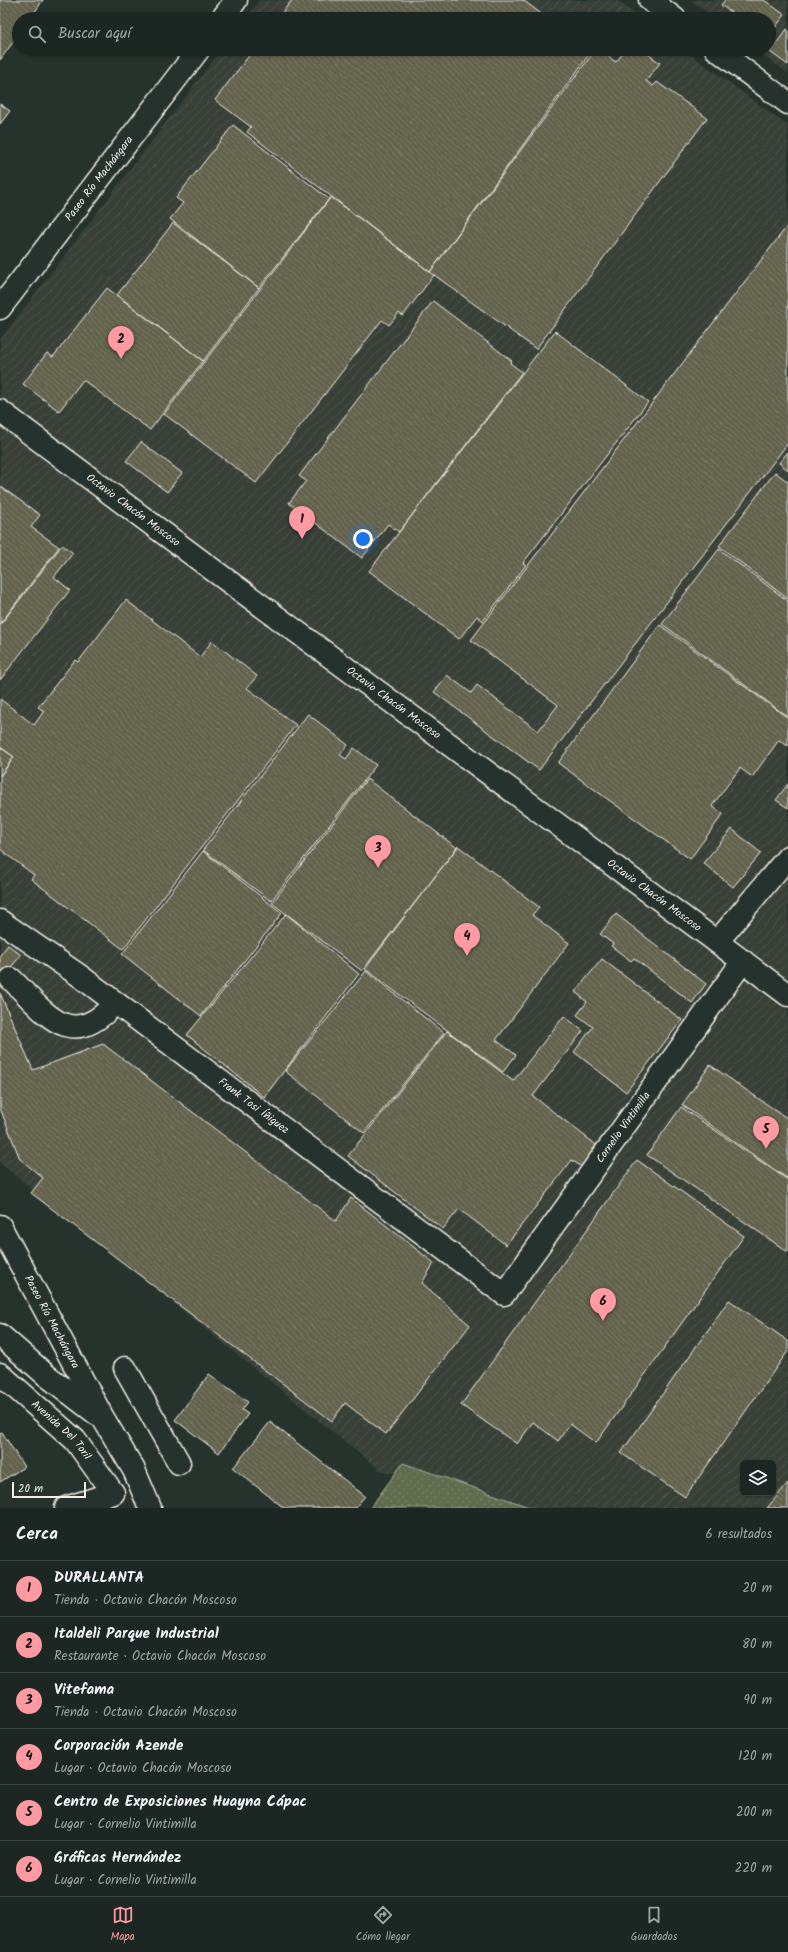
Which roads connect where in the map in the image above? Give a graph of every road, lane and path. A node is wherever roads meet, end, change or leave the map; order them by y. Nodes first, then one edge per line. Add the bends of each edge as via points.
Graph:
1 (236, 0) edge
2 (650, 0) edge
3 (227, 12) edge
4 (666, 12) edge
5 (193, 56) edge
6 (725, 56) edge
7 (788, 103) edge
8 (0, 308) edge
9 (0, 411) edge
10 (788, 857) edge
11 (0, 921) edge
12 (717, 942) junction
13 (743, 961) junction
14 (11, 978) dead end
15 (788, 995) edge
16 (115, 1002) junction
17 (0, 1226) edge
18 (504, 1294) joint
19 (0, 1335) edge
20 (125, 1368) dead end
21 (0, 1374) edge
22 (103, 1418) junction
23 (179, 1463) dead end
24 (114, 1500) edge
25 (66, 1508) edge
26 (150, 1508) edge

1 - 3 main road
2 - 4 main road
5 - 8 main road, Paseo Río Machángara
6 - 7 main road
9 - 12 main road, Octavio Chacón Moscoso
10 - 12 main road
11 - 16 main road, Frank Tosi Íñiguez
12 - 13 main road, Octavio Chacón Moscoso
13 - 15 main road, Octavio Chacón Moscoso
13 - 18 main road, Cornelio Vintimilla
14 - 16 main road via 54,1021 67,1026 86,1024 105,1014
16 - 18 main road, Frank Tosi Íñiguez
17 - 22 main road, Paseo Río Machángara
19 - 22 main road via 46,1375
20 - 23 main road
21 - 24 main road, Avenida Del Toril via 75,1440
22 - 24 main road, Paseo Río Machángara
22 - 26 main road, Paseo Río Machángara via 134,1470
24 - 25 main road

